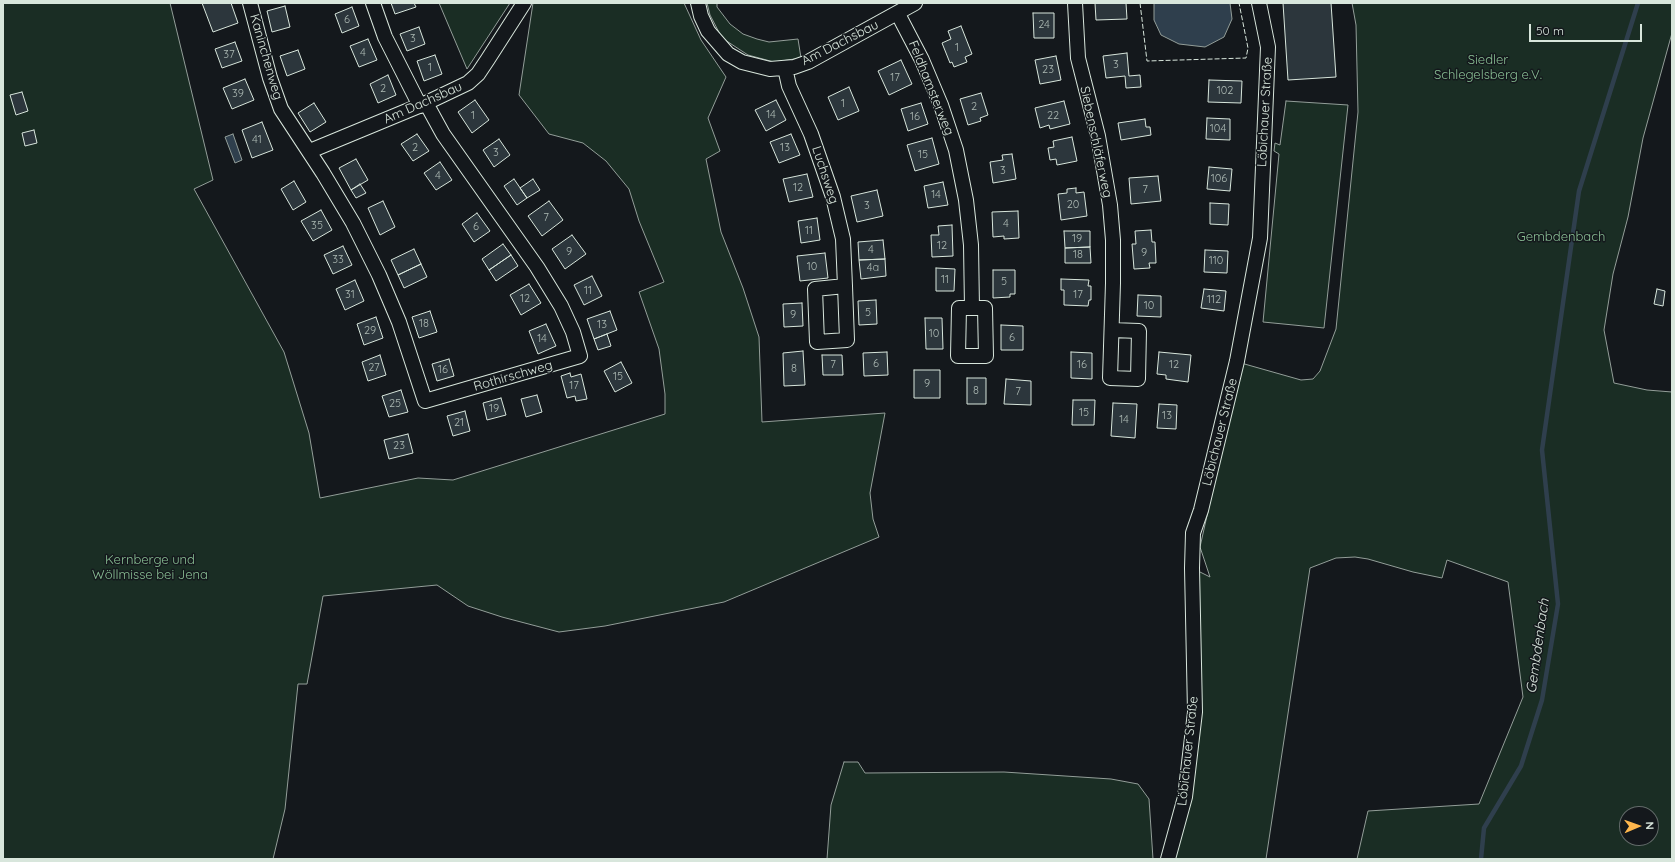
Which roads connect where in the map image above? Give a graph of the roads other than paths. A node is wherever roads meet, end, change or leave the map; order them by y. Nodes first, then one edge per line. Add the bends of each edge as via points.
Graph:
1 (250, 3) edge
2 (373, 3) edge
3 (524, 3) edge
4 (698, 3) edge
5 (915, 3) edge
6 (1075, 3) edge
7 (1259, 3) edge
8 (898, 14) junction
9 (785, 68) junction
10 (423, 104) junction
11 (310, 151) junction
12 (845, 286) dead end
13 (972, 308) dead end
14 (1112, 330) dead end
15 (1168, 859) edge

1 - 11 street, Kaninchenweg via 281,109
2 - 10 street via 385,37
3 - 10 street, Am Dachsbau via 478,74 468,82
4 - 9 street, Am Dachsbau via 708,31 728,54 755,66
5 - 8 street, Am Dachsbau
6 - 14 street, Siebenschläferweg via 1078,58 1098,136 1110,205
7 - 15 street, Löbichauer Straße via 1268,47 1260,238 1237,361 1201,510 1193,533 1195,712 1185,797
8 - 9 street, Am Dachsbau via 808,62
8 - 13 street, Feldhamsterweg via 922,60 956,150 971,244
9 - 12 street, Luchsweg via 789,86 811,134 833,197 843,240
10 - 11 street, Am Dachsbau
10 - 11 street, Rothirschweg via 537,267 561,306 580,356 425,401 399,322 379,275 353,223

